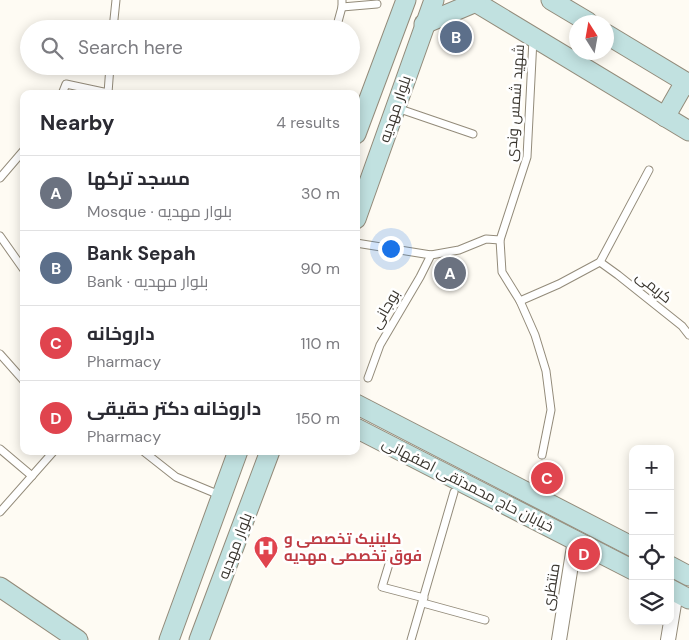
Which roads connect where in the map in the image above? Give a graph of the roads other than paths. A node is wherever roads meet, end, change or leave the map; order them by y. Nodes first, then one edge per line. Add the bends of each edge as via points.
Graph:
1 (116, 0) edge
2 (406, 0) edge
3 (434, 0) edge
4 (551, 0) edge
5 (474, 1) edge
6 (342, 4) edge
7 (377, 4) dead end
8 (398, 9) edge
9 (576, 15) edge
10 (114, 20) edge
11 (338, 20) edge
12 (424, 24) junction
13 (533, 37) junction
14 (614, 39) edge
15 (109, 75) edge
16 (687, 83) edge
17 (64, 90) edge
18 (94, 90) edge
19 (108, 90) edge
20 (396, 108) junction
21 (665, 117) junction
22 (360, 122) edge
23 (689, 132) edge
24 (473, 134) dead end
25 (20, 156) edge
26 (649, 170) dead end
27 (0, 178) edge
28 (360, 208) edge
29 (0, 236) edge
30 (500, 240) junction
31 (360, 244) edge
32 (431, 255) junction
33 (600, 262) junction
34 (20, 264) edge
35 (520, 301) junction
36 (689, 336) edge
37 (0, 354) edge
38 (20, 377) edge
39 (368, 378) dead end
40 (360, 406) edge
41 (360, 430) edge
42 (0, 449) edge
43 (50, 455) edge
44 (147, 455) edge
45 (237, 455) edge
46 (268, 455) edge
47 (542, 455) dead end
48 (32, 476) junction
49 (454, 492) dead end
50 (222, 496) junction
51 (1, 508) edge
52 (575, 540) junction
53 (629, 545) edge
54 (389, 564) dead end
55 (629, 568) edge
56 (674, 568) edge
57 (689, 576) edge
58 (0, 587) edge
59 (678, 593) edge
60 (423, 600) junction
61 (485, 620) dead end
62 (172, 631) edge
63 (78, 640) edge
64 (159, 640) edge
65 (199, 640) edge
66 (411, 640) edge
67 (559, 640) edge
68 (668, 640) edge

1 - 10 lane
2 - 8 main road, بلوار مهدیه
3 - 12 main road, بلوار مهدیه
4 - 9 main road
5 - 12 main road
5 - 13 main road
6 - 7 lane
6 - 11 lane
8 - 22 main road, بلوار مهدیه
12 - 20 main road, بلوار مهدیه
13 - 21 main road
13 - 30 lane, شهید شمس وندی via 527,157
14 - 16 main road
15 - 19 lane
16 - 21 main road
17 - 18 lane via 66,84
20 - 24 lane
20 - 28 main road, بلوار مهدیه
21 - 23 main road
25 - 27 lane
26 - 33 lane
29 - 34 lane
30 - 32 lane via 486,239 459,250
30 - 35 lane, شهید شمس وندی via 502,272
31 - 32 lane
32 - 39 lane, بوجانی via 380,345
33 - 35 lane
33 - 36 lane, کریمی via 682,326
35 - 47 lane, شهید شمس وندی via 535,334 546,371 552,410
37 - 38 lane
40 - 53 main road, خیابان حاج محمدتقی اصفهانی
41 - 52 main road, خیابان حاج محمدتقی اصفهانی
42 - 48 lane
43 - 48 lane
44 - 50 lane via 176,477
45 - 50 main road, بلوار مهدیه
46 - 65 main road, بلوار مهدیه
48 - 51 lane
49 - 60 lane
50 - 62 main road, بلوار مهدیه
52 - 55 main road, خیابان حاج محمدتقی اصفهانی
52 - 67 street, منتظری
54 - 60 lane via 382,587
56 - 57 main road
58 - 63 main road
59 - 68 street
60 - 61 lane
60 - 66 lane
62 - 64 main road

